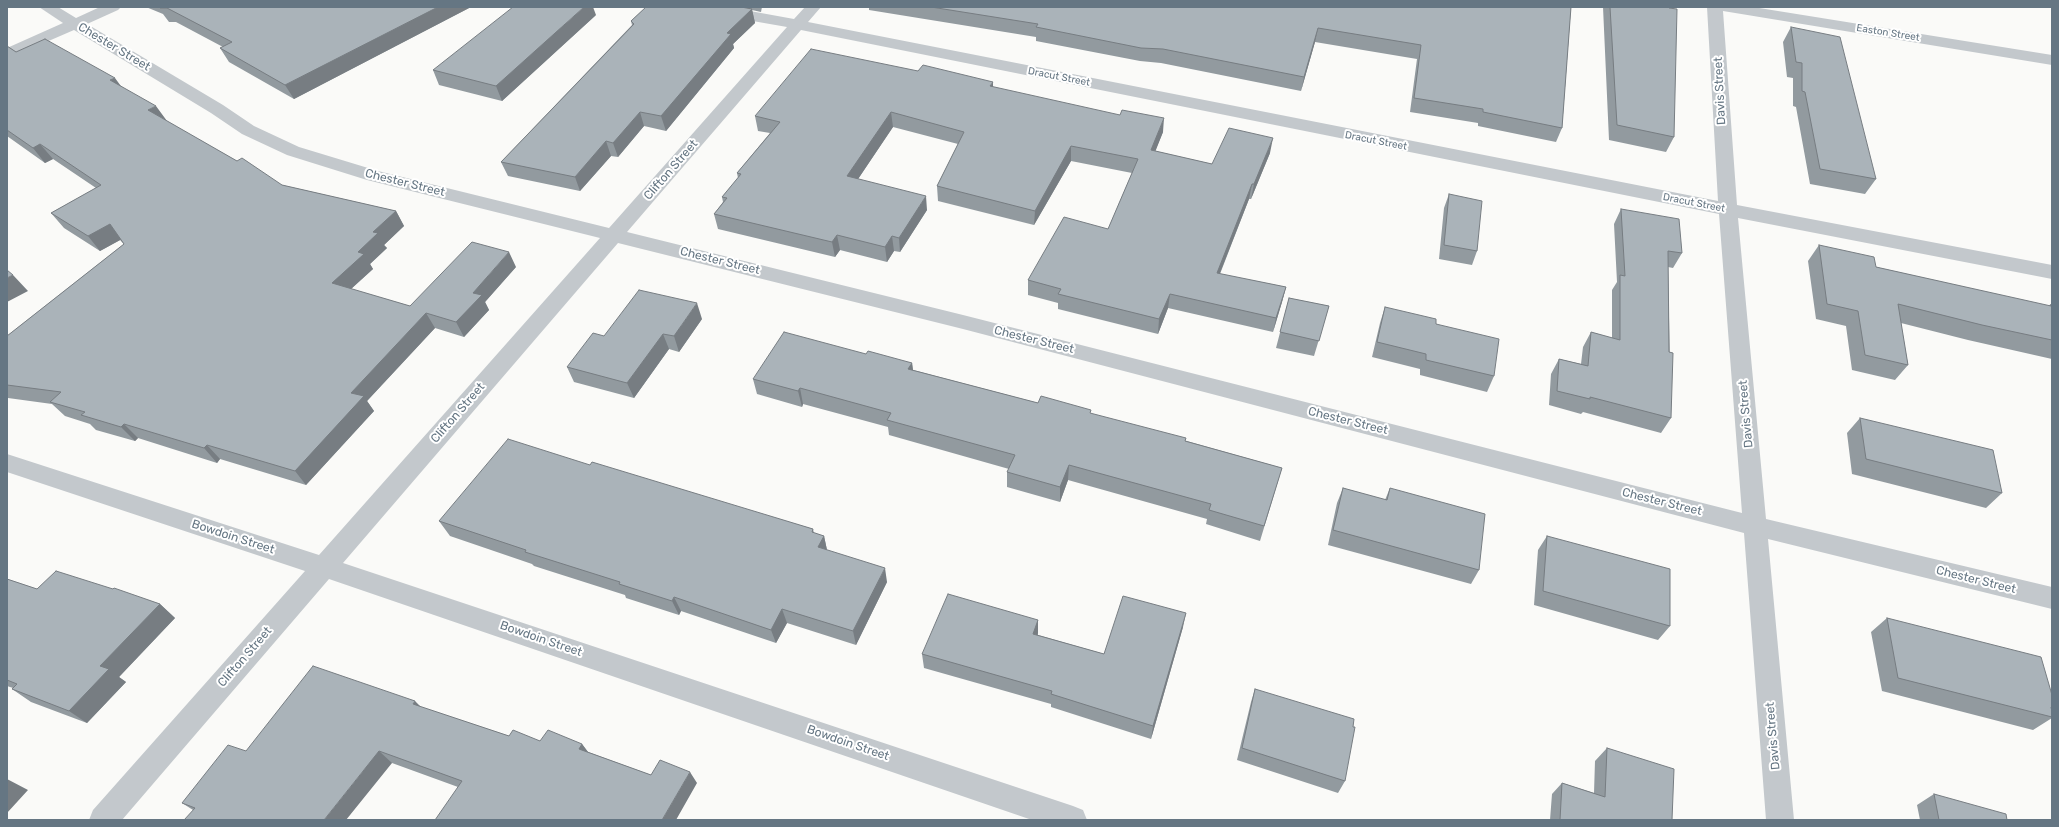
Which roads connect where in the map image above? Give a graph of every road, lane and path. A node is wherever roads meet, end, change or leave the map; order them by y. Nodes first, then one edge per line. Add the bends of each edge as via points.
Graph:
1 (47, 7) edge
2 (113, 7) edge
3 (701, 7) edge
4 (813, 7) edge
5 (1715, 7) edge
6 (1724, 7) edge
7 (76, 23) junction
8 (798, 24) junction
9 (7, 54) edge
10 (2052, 60) edge
11 (1728, 210) junction
12 (614, 235) junction
13 (2052, 272) edge
14 (7, 463) edge
15 (1755, 526) junction
16 (324, 567) junction
17 (2052, 598) edge
18 (103, 820) edge
19 (1073, 820) edge
20 (1780, 820) edge

1 - 7 street, Chester Street
2 - 7 street
3 - 8 street, Dracut Street
4 - 8 street, Clifton Street
5 - 11 street, Davis Street
6 - 10 street, Easton Street
7 - 9 street
7 - 12 street, Chester Street via 248,130 293,151 373,176
8 - 11 street, Dracut Street
8 - 12 street, Clifton Street
11 - 13 street, Dracut Street
11 - 15 street, Davis Street
12 - 15 street, Chester Street via 964,322
12 - 16 street, Clifton Street
14 - 16 street, Bowdoin Street
15 - 17 street, Chester Street
15 - 20 street, Davis Street
16 - 18 street, Clifton Street
16 - 19 street, Bowdoin Street

